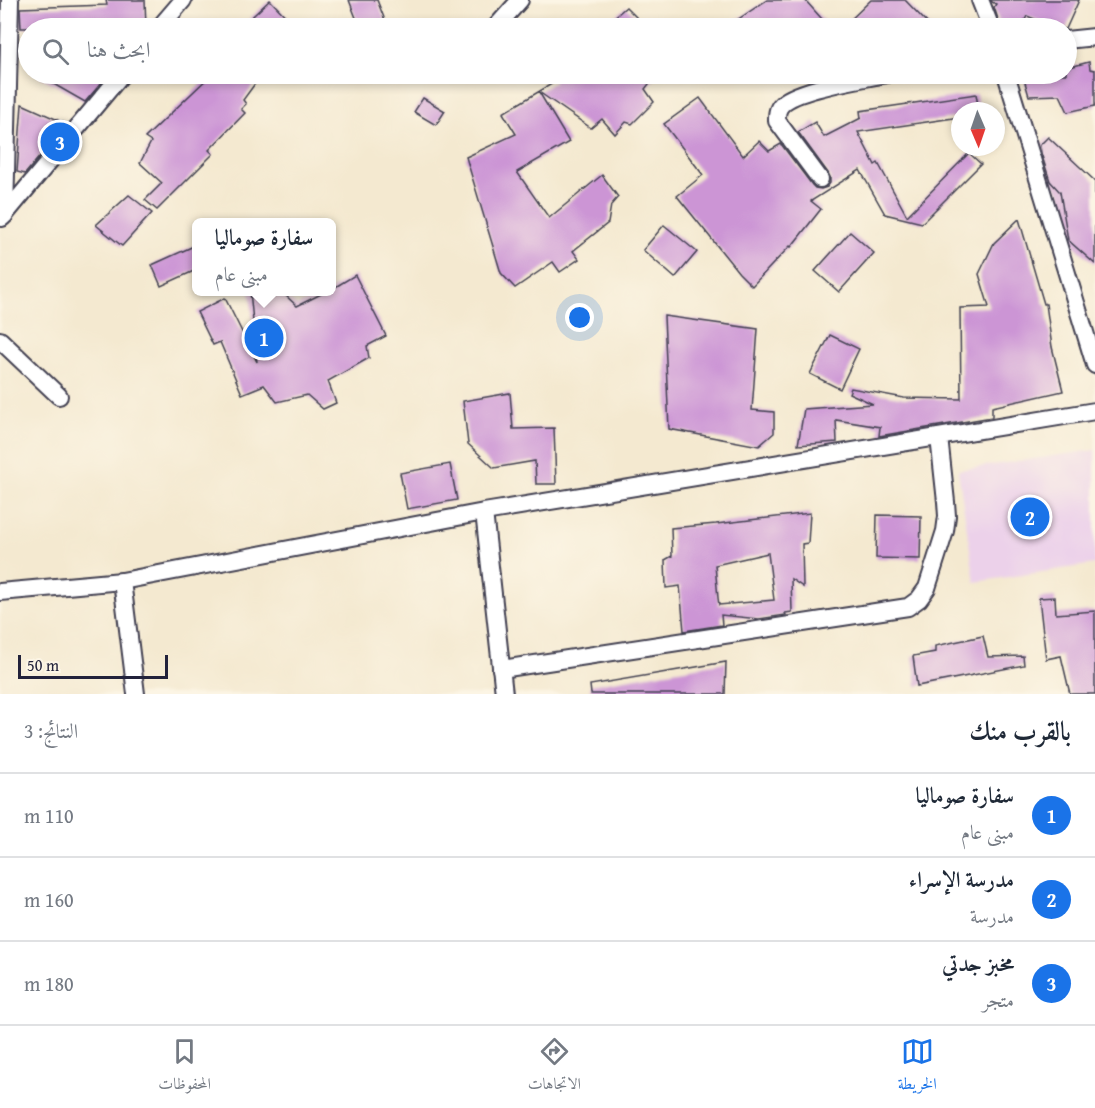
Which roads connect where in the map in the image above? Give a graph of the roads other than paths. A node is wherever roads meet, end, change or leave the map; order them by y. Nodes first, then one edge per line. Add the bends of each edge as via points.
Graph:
1 (10, 0) edge
2 (183, 0) edge
3 (520, 0) edge
4 (980, 0) edge
5 (168, 18) edge
6 (504, 18) edge
7 (987, 18) edge
8 (1095, 36) edge
9 (1077, 38) edge
10 (114, 84) edge
11 (841, 84) edge
12 (1009, 84) edge
13 (4, 120) edge
14 (820, 179) dead end
15 (2, 218) edge
16 (0, 340) edge
17 (1095, 365) edge
18 (59, 396) dead end
19 (1095, 411) edge
20 (939, 437) junction
21 (484, 512) junction
22 (122, 581) junction
23 (0, 592) edge
24 (501, 669) junction
25 (136, 694) edge
26 (504, 694) edge

1 - 13 street
2 - 5 street
3 - 6 street
4 - 7 street
8 - 9 street
10 - 15 street
11 - 14 street via 786,100 777,112 777,121
12 - 17 street
13 - 15 street
16 - 18 street
19 - 20 street
20 - 21 street
20 - 24 street via 945,531 927,588 908,607
21 - 22 street
21 - 24 street
22 - 23 street
22 - 25 street
24 - 26 street

